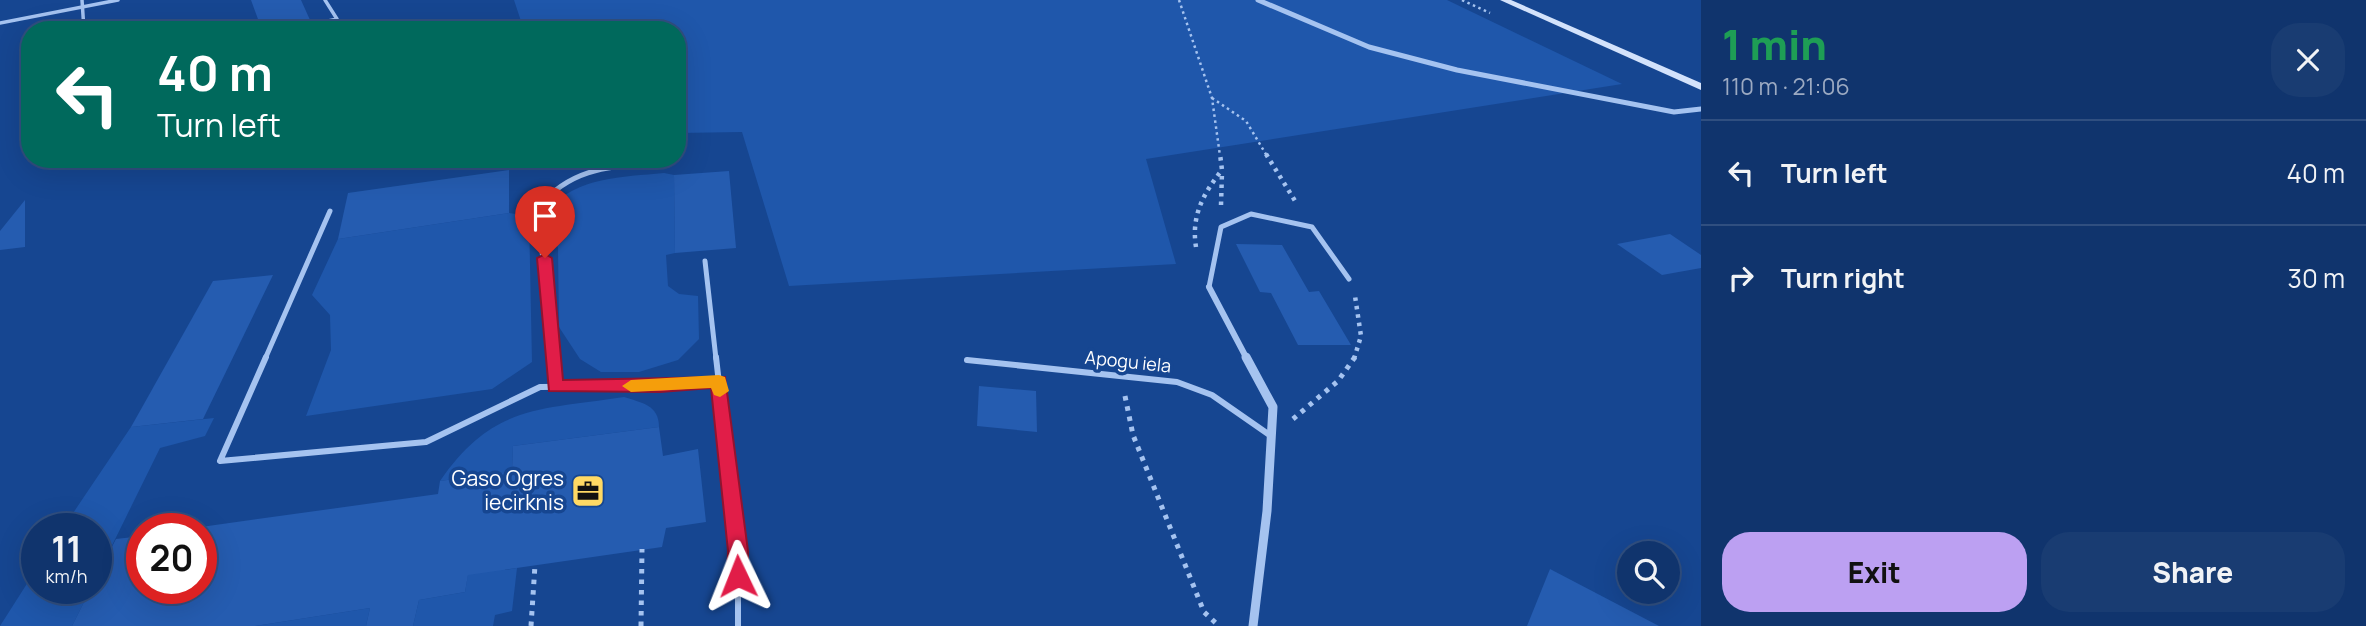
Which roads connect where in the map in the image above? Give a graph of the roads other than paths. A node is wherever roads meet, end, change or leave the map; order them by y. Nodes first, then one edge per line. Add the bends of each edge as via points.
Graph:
1 (82, 0) edge
2 (118, 0) edge
3 (325, 0) edge
4 (1258, 0) edge
5 (1504, 0) edge
6 (82, 7) junction
7 (83, 21) edge
8 (328, 21) edge
9 (0, 23) edge
10 (1701, 88) edge
11 (1701, 109) edge
12 (613, 168) edge
13 (330, 211) dead end
14 (705, 261) dead end
15 (1349, 279) road end
16 (1209, 287) joint
17 (967, 360) dead end
18 (719, 381) junction
19 (555, 386) junction
20 (1271, 436) junction
21 (738, 626) edge
22 (1252, 626) edge

1 - 6 lane
2 - 6 lane
3 - 8 lane via 337,19
4 - 11 street via 1369,47 1457,70 1674,112
5 - 10 main road
6 - 7 lane
6 - 9 lane
12 - 19 lane via 579,172 551,188 538,207
13 - 19 lane via 220,461 426,442 540,387
14 - 18 lane
15 - 16 lane via 1312,227 1251,214 1221,227
16 - 20 street via 1273,407
17 - 20 lane, Apogu iela via 1177,382 1212,395
18 - 19 lane
18 - 21 lane via 738,551
20 - 22 street

